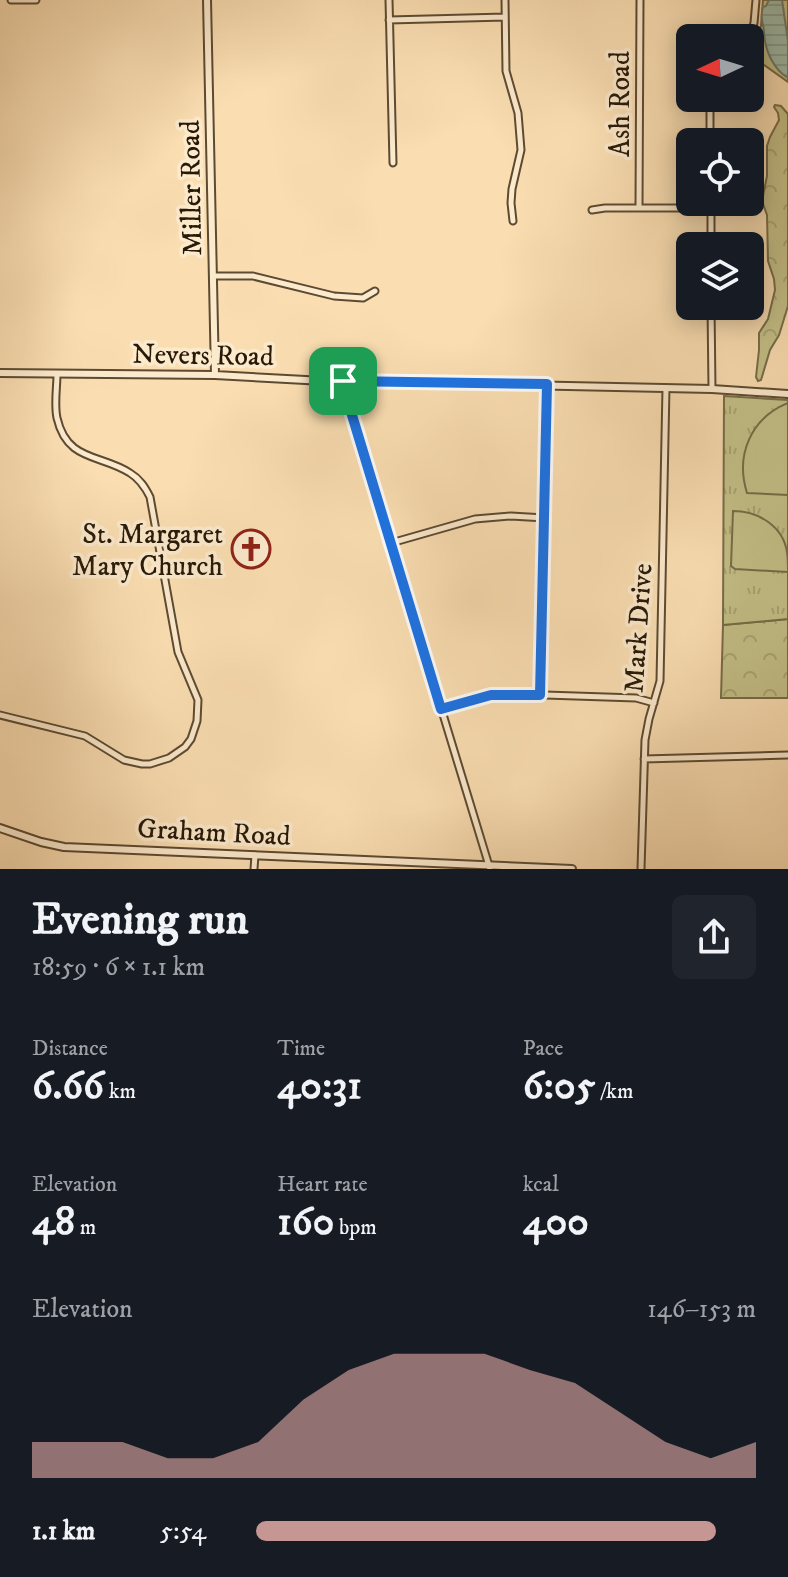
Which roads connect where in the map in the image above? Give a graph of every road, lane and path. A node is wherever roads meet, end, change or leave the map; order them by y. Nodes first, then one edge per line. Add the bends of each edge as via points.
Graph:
1 (11, 0) edge
2 (36, 0) edge
3 (207, 0) edge
4 (389, 0) edge
5 (505, 0) edge
6 (640, 0) edge
7 (756, 0) edge
8 (505, 17) junction
9 (389, 20) junction
10 (754, 24) edge
11 (393, 163) dead end
12 (676, 206) edge
13 (639, 207) junction
14 (592, 210) dead end
15 (513, 221) dead end
16 (213, 276) junction
17 (375, 291) dead end
18 (711, 320) edge
19 (0, 373) edge
20 (57, 374) junction
21 (215, 375) junction
22 (343, 381) junction
23 (547, 384) junction
24 (666, 388) junction
25 (712, 389) junction
26 (788, 394) edge
27 (545, 518) junction
28 (391, 543) junction
29 (540, 695) junction
30 (654, 703) junction
31 (441, 709) junction
32 (0, 715) edge
33 (788, 755) edge
34 (644, 759) junction
35 (0, 828) edge
36 (255, 855) junction
37 (488, 866) edge
38 (254, 869) edge
39 (572, 869) edge
40 (641, 869) edge

1 - 2 street
3 - 16 street, Miller Road
4 - 9 street
5 - 8 street
6 - 13 street, Ash Road
7 - 10 street
8 - 9 street
8 - 15 street via 506,71 521,150 512,189
9 - 11 street
12 - 13 street
13 - 14 street
16 - 17 street via 253,276 334,296 363,298
16 - 21 street, Miller Road
18 - 25 street
19 - 20 street, Nevers Road
20 - 21 street, Nevers Road
20 - 32 street via 56,409 66,440 81,454 131,473 150,497 178,652 198,700 197,721 191,739 177,753 142,764 124,760 85,736
21 - 22 street, Nevers Road
22 - 23 street, Nevers Road
22 - 28 street
23 - 24 street, Nevers Road
23 - 27 street
24 - 25 street, Nevers Road
24 - 30 street, Mark Drive via 660,681
25 - 26 street, Nevers Road
27 - 28 street via 475,519
27 - 29 street
28 - 31 street
29 - 30 street
29 - 31 street via 491,695
30 - 34 street, Mark Drive
31 - 37 street
33 - 34 street
34 - 40 street, Mark Drive
35 - 36 street, Graham Road via 64,847
36 - 37 street, Graham Road
36 - 38 street
37 - 39 street, Graham Road

